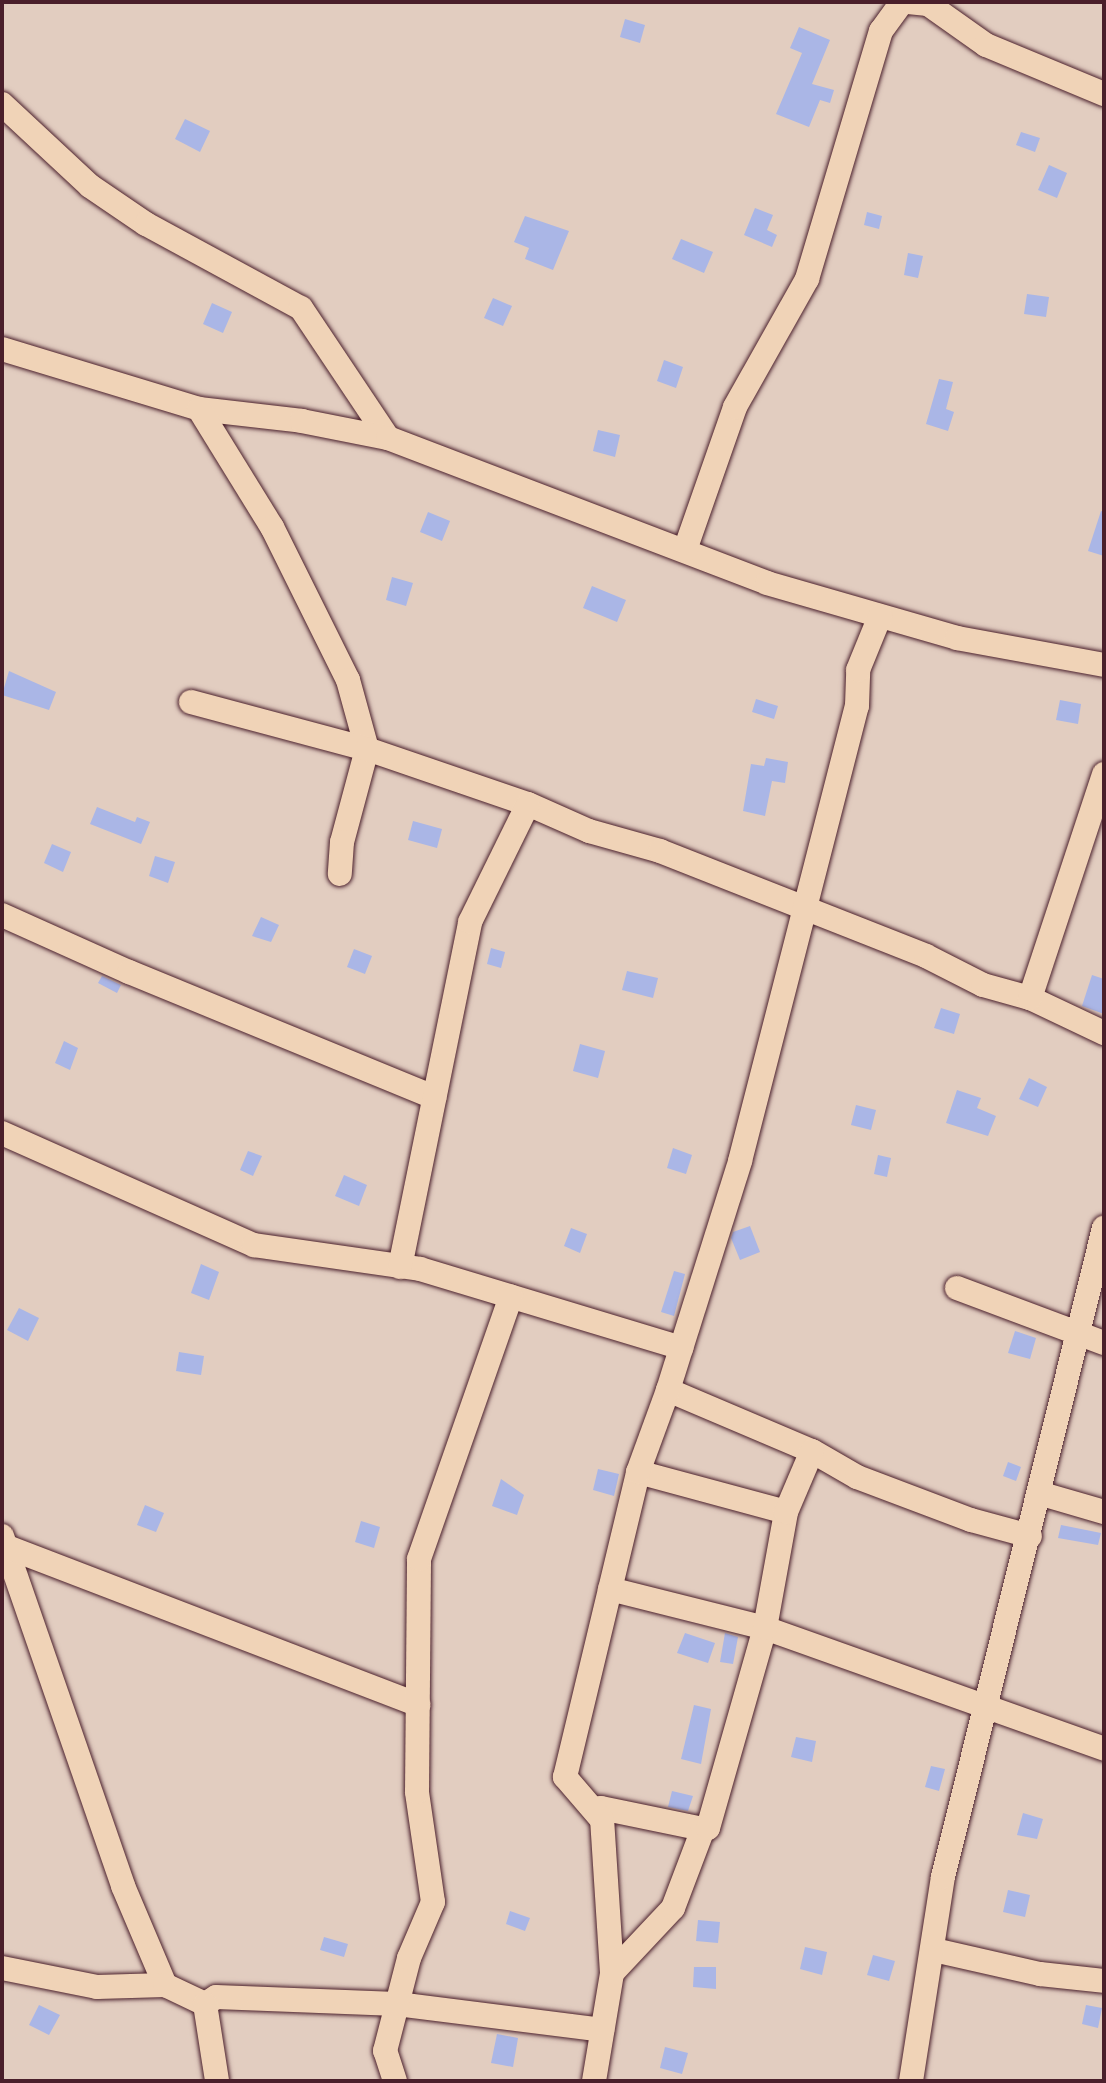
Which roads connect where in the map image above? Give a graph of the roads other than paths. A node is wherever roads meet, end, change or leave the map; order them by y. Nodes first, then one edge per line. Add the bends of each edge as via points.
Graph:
1 (902, 2) edge
2 (908, 2) edge
3 (1104, 94) edge
4 (2, 104) edge
5 (2, 349) edge
6 (199, 409) junction
7 (388, 438) junction
8 (685, 550) junction
9 (880, 616) junction
10 (1104, 665) edge
11 (191, 702) dead end
12 (367, 749) junction
13 (1104, 774) edge
14 (528, 804) junction
15 (340, 874) dead end
16 (804, 912) junction
17 (2, 915) edge
18 (1030, 998) junction
19 (1104, 1033) edge
20 (434, 1097) junction
21 (2, 1133) edge
22 (1104, 1228) edge
23 (400, 1267) junction
24 (957, 1288) dead end
25 (511, 1297) junction
26 (1075, 1332) junction
27 (1104, 1343) edge
28 (681, 1348) junction
29 (668, 1390) junction
30 (812, 1451) junction
31 (638, 1472) junction
32 (1042, 1494) junction
33 (786, 1511) junction
34 (1104, 1512) edge
35 (1030, 1536) junction
36 (3, 1543) edge
37 (610, 1589) junction
38 (765, 1628) junction
39 (418, 1705) junction
40 (988, 1706) junction
41 (1104, 1749) edge
42 (601, 1821) junction
43 (703, 1829) junction
44 (934, 1950) junction
45 (2, 1968) edge
46 (612, 1973) junction
47 (1104, 1980) edge
48 (165, 1985) junction
49 (205, 2004) junction
50 (397, 2004) junction
51 (602, 2030) junction
52 (217, 2081) edge
53 (395, 2081) edge
54 (594, 2081) edge
55 (911, 2081) edge

1 - 8 street via 881,31 807,279 735,407
2 - 3 street via 928,4 986,45
4 - 7 street via 90,186 146,224 301,308
5 - 6 street
6 - 7 street via 302,421
6 - 12 street via 272,527 302,586 348,680
7 - 8 street
8 - 9 street via 767,583
9 - 10 street via 957,638
9 - 16 street via 858,670 857,706
11 - 12 street
12 - 14 street
12 - 15 street via 342,842
13 - 18 street
14 - 16 street via 589,831 660,851
14 - 20 street via 470,922
16 - 18 street via 926,956 983,985
16 - 28 street via 740,1161
17 - 20 street
18 - 19 street
20 - 23 street
21 - 23 street via 254,1245
22 - 26 street
23 - 25 street
24 - 26 street
25 - 28 street
25 - 39 street via 419,1559
26 - 27 street
26 - 32 street
28 - 29 street
29 - 30 street
29 - 31 street
30 - 33 street
30 - 35 street via 857,1477 971,1520
31 - 33 street
31 - 37 street
32 - 34 street
32 - 35 street
33 - 38 street
35 - 40 street
36 - 39 street
36 - 48 street via 122,1886
37 - 38 street
37 - 42 street via 565,1777
38 - 40 street
38 - 43 street via 709,1828
39 - 50 street via 417,1792 433,1902 409,1958
40 - 41 street
40 - 44 street via 943,1878
42 - 43 street via 601,1808
42 - 46 street
43 - 46 street via 673,1908
44 - 47 street via 1040,1974
44 - 55 street
45 - 48 street via 97,1987
46 - 51 street
48 - 49 street
49 - 50 street via 216,1997
49 - 52 street
50 - 51 street
50 - 53 street via 385,2051
51 - 54 street

